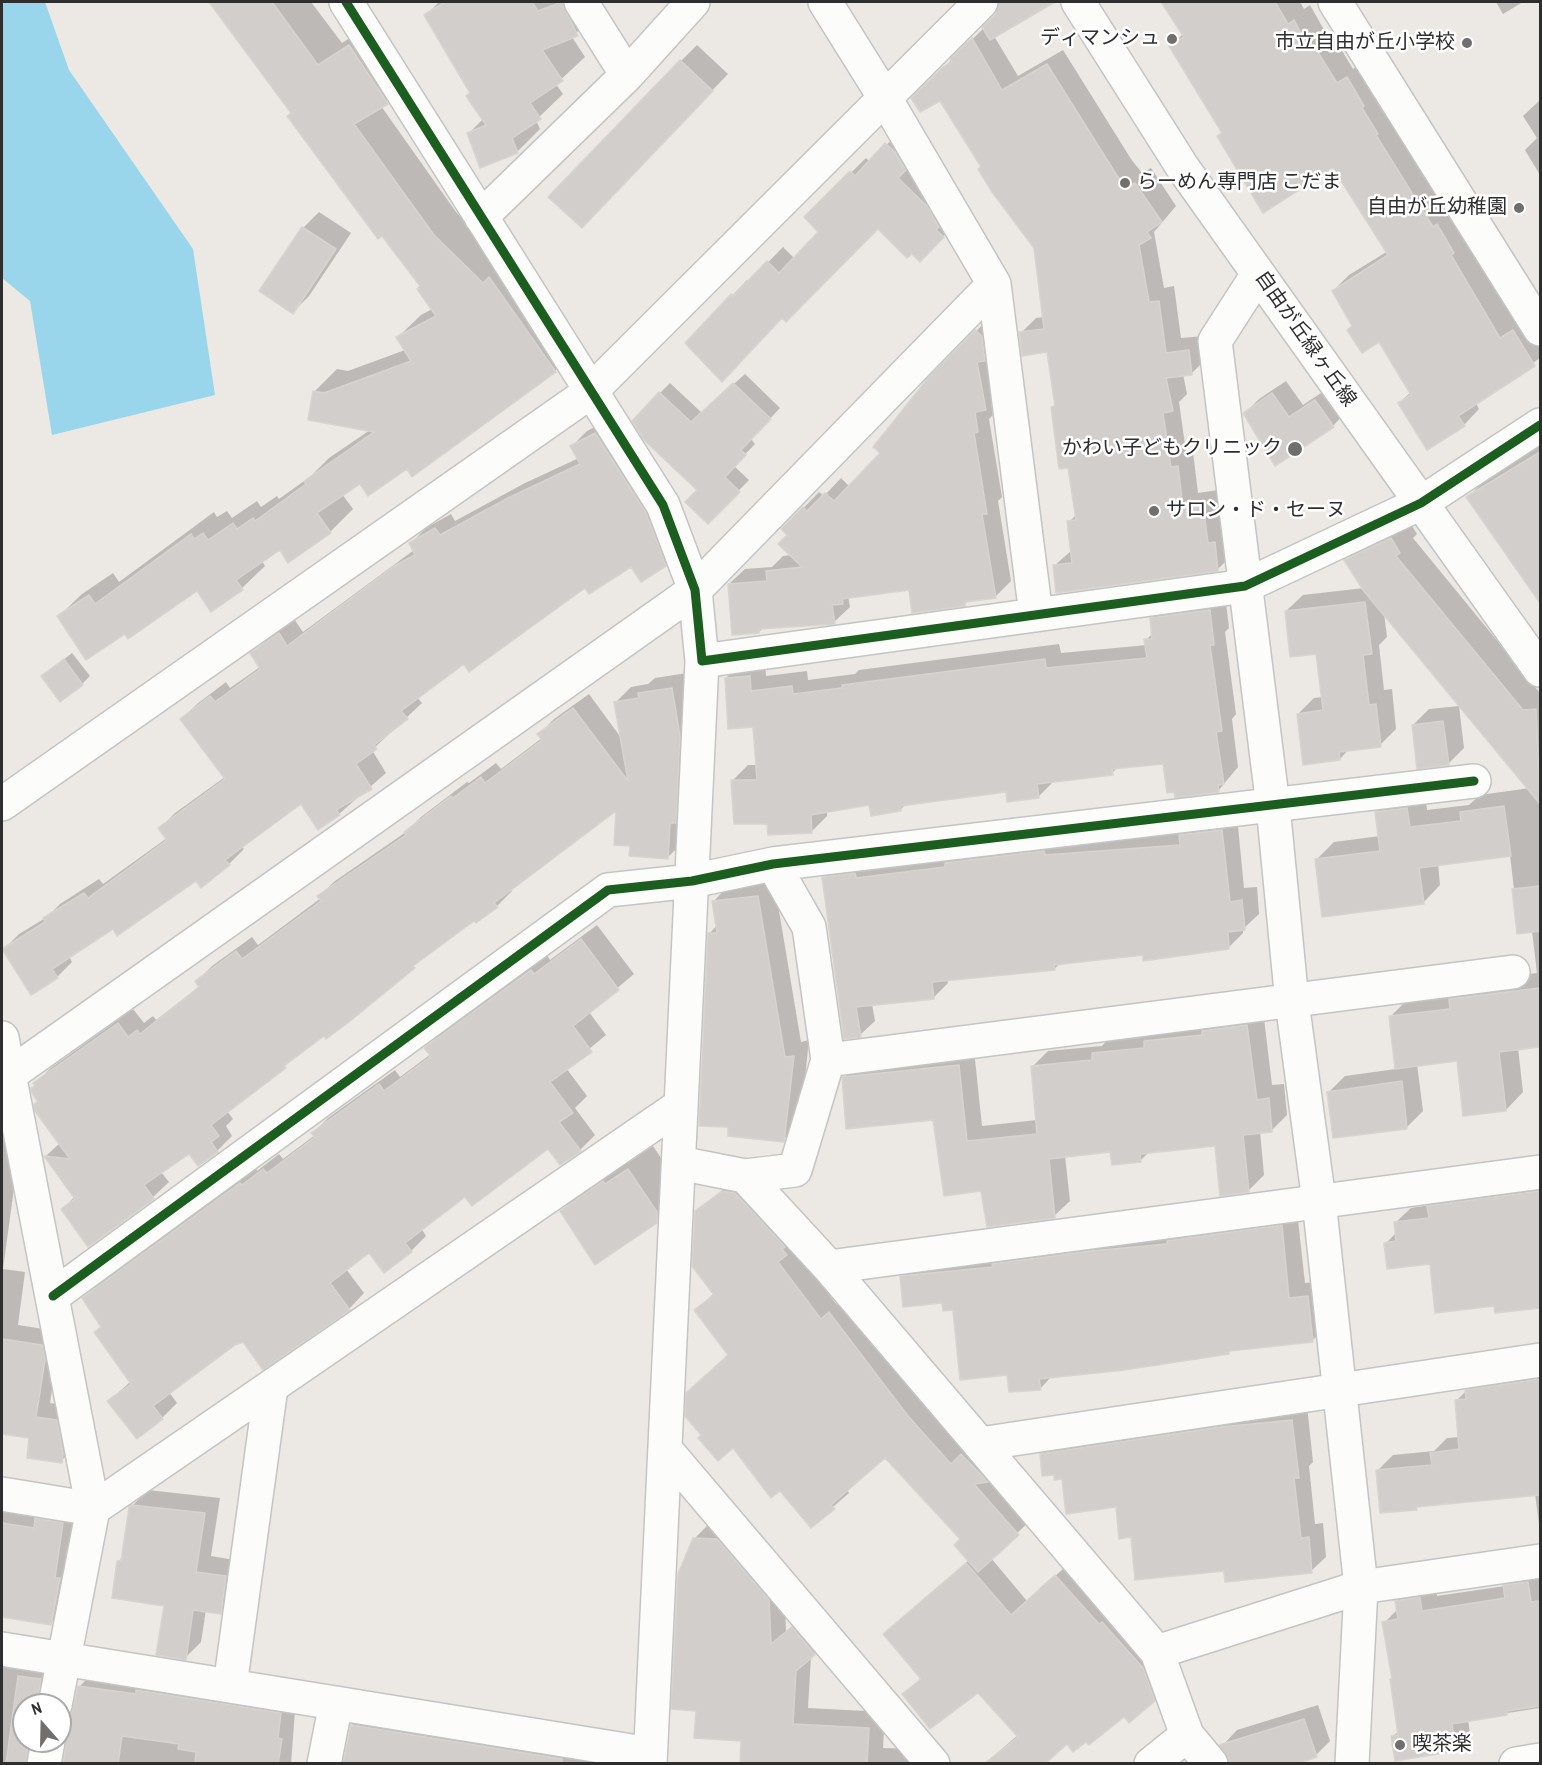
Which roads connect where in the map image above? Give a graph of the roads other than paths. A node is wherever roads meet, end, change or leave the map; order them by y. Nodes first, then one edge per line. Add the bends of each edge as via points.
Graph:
1 (346, 2) edge
2 (581, 2) edge
3 (693, 2) edge
4 (825, 2) edge
5 (981, 2) edge
6 (1078, 2) edge
7 (1335, 2) edge
8 (627, 75) junction
9 (885, 98) junction
10 (481, 216) junction
11 (1258, 274) junction
12 (994, 284) junction
13 (1540, 329) edge
14 (590, 392) junction
15 (1540, 425) edge
16 (1421, 503) junction
17 (1245, 586) junction
18 (695, 590) junction
19 (1036, 615) junction
20 (702, 661) junction
21 (1540, 670) edge
22 (1474, 781) dead end
23 (2, 804) edge
24 (1273, 806) junction
25 (773, 864) junction
26 (692, 880) junction
27 (1513, 972) dead end
28 (1292, 1002) junction
29 (2, 1038) edge
30 (828, 1060) junction
31 (5, 1075) edge
32 (681, 1105) junction
33 (679, 1163) junction
34 (1540, 1172) edge
35 (745, 1176) junction
36 (1319, 1201) junction
37 (829, 1267) junction
38 (53, 1296) junction
39 (1540, 1360) edge
40 (270, 1387) junction
41 (1340, 1388) junction
42 (980, 1444) junction
43 (665, 1449) junction
44 (2, 1494) edge
45 (93, 1509) junction
46 (1540, 1561) edge
47 (1361, 1587) junction
48 (2, 1649) edge
49 (1157, 1652) junction
50 (63, 1659) junction
51 (230, 1686) junction
52 (57, 1693) edge
53 (336, 1703) junction
54 (1188, 1735) junction
55 (650, 1759) edge
56 (1540, 1760) edge
57 (324, 1764) edge
58 (933, 1764) edge
59 (1151, 1764) edge
60 (1211, 1764) edge
61 (1352, 1764) edge
62 (1516, 1764) edge

1 - 10 street
2 - 8 street
3 - 8 street
4 - 9 street
5 - 9 street
6 - 11 street, 自由が丘緑ヶ丘線 via 1183,168
7 - 13 street
8 - 10 street
9 - 12 street
9 - 14 street
10 - 14 street
11 - 16 street, 自由が丘緑ヶ丘線
11 - 17 street via 1215,341
12 - 18 street
12 - 19 street
14 - 18 street via 663,505
14 - 23 street
15 - 16 street
16 - 17 street
16 - 21 street, 自由が丘緑ヶ丘線
17 - 19 street
17 - 24 street
18 - 20 street
18 - 31 street
19 - 20 street
20 - 26 street
22 - 24 street
24 - 25 street
24 - 28 street
25 - 26 street
25 - 30 street via 809,927
26 - 32 street
26 - 38 street via 608,890
27 - 28 street
28 - 30 street
28 - 36 street
29 - 31 street
30 - 35 street via 795,1170
31 - 38 street
32 - 33 street
32 - 40 street
33 - 35 street
33 - 43 street
34 - 36 street
35 - 37 street
36 - 37 street
36 - 41 street
37 - 42 street
38 - 45 street
39 - 41 street
40 - 45 street
40 - 51 street
41 - 42 street
41 - 47 street
42 - 49 street
43 - 55 street
43 - 58 street
44 - 45 street
45 - 50 street
46 - 47 street
47 - 49 street
47 - 61 street
48 - 50 street
49 - 54 street
50 - 51 street
50 - 52 street
51 - 53 street
53 - 55 street
53 - 57 street
54 - 59 street
54 - 60 street
56 - 62 street

